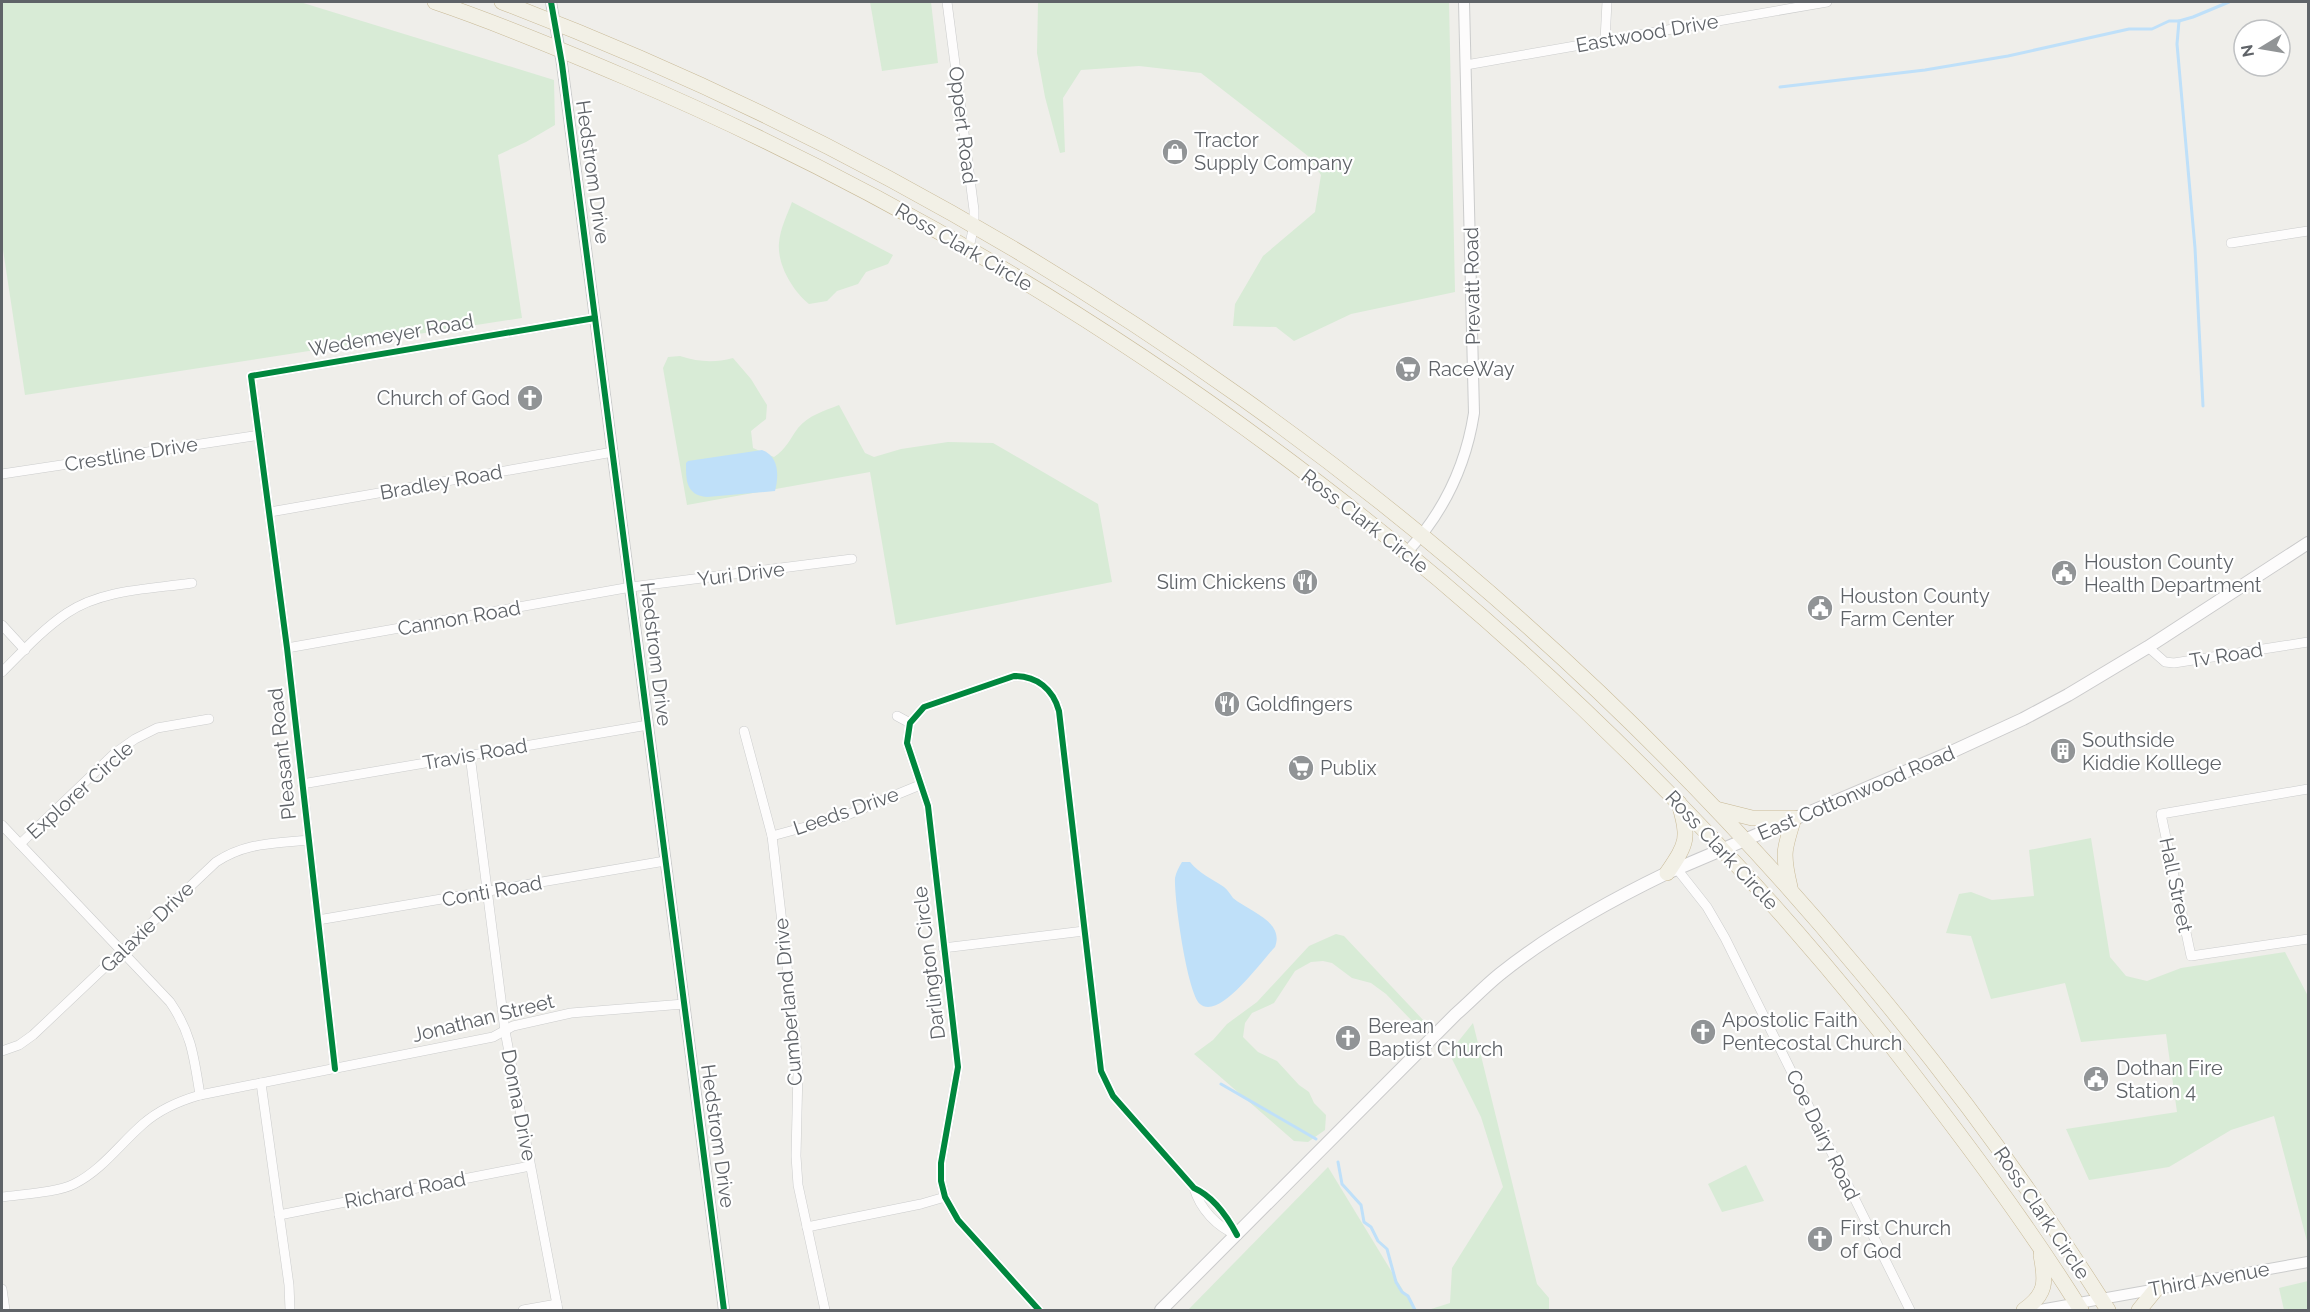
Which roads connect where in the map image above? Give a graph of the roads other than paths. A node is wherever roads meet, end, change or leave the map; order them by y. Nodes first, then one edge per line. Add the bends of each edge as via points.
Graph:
1 (435, 2) edge
2 (502, 2) edge
3 (551, 2) edge
4 (947, 2) edge
5 (1464, 2) edge
6 (1607, 2) edge
7 (1827, 2) edge
8 (1784, 5) edge
9 (554, 21) junction
10 (1605, 40) junction
11 (559, 49) junction
12 (1466, 64) junction
13 (974, 225) junction
14 (2308, 231) edge
15 (2230, 243) dead end
16 (969, 248) junction
17 (595, 318) junction
18 (1184, 356) junction
19 (1172, 376) junction
20 (260, 435) junction
21 (613, 452) junction
22 (2, 474) edge
23 (270, 512) junction
24 (1423, 535) junction
25 (2308, 543) edge
26 (1407, 552) junction
27 (852, 559) dead end
28 (192, 583) dead end
29 (631, 587) junction
30 (2, 625) edge
31 (1528, 626) junction
32 (1502, 634) junction
33 (2308, 642) edge
34 (2148, 647) junction
35 (287, 648) junction
36 (25, 650) junction
37 (2, 672) edge
38 (1045, 674) dead end
39 (1040, 683) junction
40 (897, 716) dead end
41 (209, 719) dead end
42 (910, 723) junction
43 (648, 724) junction
44 (744, 731) dead end
45 (470, 755) junction
46 (302, 784) junction
47 (920, 785) junction
48 (2308, 789) edge
49 (1679, 803) junction
50 (1716, 809) junction
51 (1794, 818) junction
52 (2, 825) edge
53 (772, 836) junction
54 (309, 840) junction
55 (1746, 841) junction
56 (20, 844) junction
57 (1724, 850) junction
58 (665, 861) junction
59 (1672, 871) junction
60 (1791, 889) junction
61 (488, 891) junction
62 (318, 920) junction
63 (1084, 931) junction
64 (2308, 939) edge
65 (944, 948) junction
66 (122, 951) junction
67 (684, 1004) junction
68 (505, 1031) junction
69 (2, 1051) edge
70 (335, 1069) junction
71 (261, 1083) junction
72 (1955, 1089) junction
73 (200, 1095) junction
74 (1935, 1102) junction
75 (530, 1166) junction
76 (2, 1197) edge
77 (945, 1197) junction
78 (279, 1215) junction
79 (807, 1227) junction
80 (1237, 1235) junction
81 (2039, 1249) junction
82 (2308, 1262) edge
83 (2157, 1288) junction
84 (2, 1289) edge
85 (2104, 1304) edge
86 (2078, 1306) edge
87 (558, 1307) edge
88 (5, 1311) edge
89 (290, 1311) edge
90 (523, 1311) edge
91 (724, 1311) edge
92 (825, 1311) edge
93 (1039, 1311) edge
94 (1161, 1311) edge
95 (1910, 1311) edge
96 (2024, 1311) edge
97 (2040, 1311) edge
98 (2139, 1311) edge

1 - 11 highway, Ross Clark Circle
2 - 9 highway, Ross Clark Circle
3 - 9 street, Hedstrom Drive
4 - 13 street, Oppert Road
5 - 12 street, Prevatt Road
6 - 10 street
7 - 8 street, Eastwood Drive
8 - 10 street, Eastwood Drive
9 - 11 street, Hedstrom Drive
9 - 13 highway, Ross Clark Circle via 751,108
10 - 12 street, Eastwood Drive
11 - 16 highway, Ross Clark Circle via 796,156
11 - 17 street, Hedstrom Drive
12 - 24 street, Prevatt Road via 1474,413 1457,476
13 - 16 street, Oppert Road
13 - 18 highway, Ross Clark Circle
14 - 15 street
16 - 19 highway, Ross Clark Circle
17 - 20 street, Wedemeyer Road via 251,376
17 - 21 street, Hedstrom Drive
18 - 19 highway
18 - 24 highway, Ross Clark Circle via 1330,461
19 - 26 highway, Ross Clark Circle
20 - 22 street, Crestline Drive
20 - 23 street, Pleasant Road
21 - 23 street, Bradley Road
21 - 29 street, Hedstrom Drive
23 - 35 street, Pleasant Road
24 - 26 street, Prevatt Road
24 - 31 highway, Ross Clark Circle
25 - 34 main road, East Cottonwood Road
26 - 32 highway, Ross Clark Circle
27 - 29 street, Yuri Drive
28 - 36 street via 87,602 67,613
29 - 35 street, Cannon Road
29 - 43 street, Hedstrom Drive
30 - 36 street
31 - 32 highway via 1517,636
31 - 50 highway, Ross Clark Circle via 1633,724
32 - 49 highway, Ross Clark Circle
33 - 34 street, Tv Road via 2174,663 2165,662
34 - 51 main road, East Cottonwood Road via 1999,731
35 - 46 street, Pleasant Road
36 - 37 street
38 - 39 street
39 - 42 street via 1020,676 1007,678 930,704
39 - 63 street via 1050,692 1059,711
40 - 42 street
41 - 56 street, Explorer Circle via 157,728 135,739 115,753
42 - 47 street, Darlington Circle via 907,743
43 - 45 street, Travis Road
43 - 58 street, Hedstrom Drive
44 - 53 street, Cumberland Drive
45 - 46 street, Travis Road
45 - 61 street, Donna Drive
46 - 54 street, Pleasant Road
47 - 53 street, Leeds Drive via 842,817
47 - 65 street, Darlington Circle via 928,806
48 - 64 street, Hall Street via 2161,814 2191,956
49 - 57 highway, Ross Clark Circle
49 - 59 highway via 1686,839
50 - 51 highway via 1752,818
50 - 55 highway, Ross Clark Circle
51 - 55 main road, East Cottonwood Road
51 - 60 highway via 1784,852
52 - 56 street
53 - 79 street, Cumberland Drive via 797,1062 798,1185
54 - 62 street, Pleasant Road
54 - 66 street, Galaxie Drive via 232,851
55 - 57 main road, East Cottonwood Road
55 - 60 highway, Ross Clark Circle
56 - 66 street
57 - 59 main road, East Cottonwood Road
57 - 74 highway, Ross Clark Circle via 1828,969
58 - 61 street, Conti Road
58 - 67 street, Hedstrom Drive
59 - 80 main road, East Cottonwood Road via 1581,919 1498,976
59 - 95 street, Coe Dairy Road via 1707,907 1725,938
60 - 72 highway, Ross Clark Circle
61 - 62 street, Conti Road
61 - 68 street, Donna Drive
62 - 70 street, Pleasant Road
63 - 65 street
63 - 80 street via 1099,1062 1113,1096 1194,1188 1205,1193
65 - 77 street, Darlington Circle via 958,1067 941,1163
66 - 69 street, Galaxie Drive via 33,1035
66 - 73 street via 183,1021
67 - 68 street, Jonathan Street via 571,1014
67 - 91 street, Hedstrom Drive
68 - 70 street, Jonathan Street via 493,1037
68 - 75 street, Donna Drive
70 - 71 street, Jonathan Street
71 - 73 street, Jonathan Street
71 - 78 street
72 - 74 highway
72 - 85 highway, Ross Clark Circle
73 - 76 street, Jonathan Street via 176,1102 158,1113 93,1172 72,1185
74 - 81 highway, Ross Clark Circle
75 - 78 street, Richard Road
75 - 87 street, Donna Drive
77 - 79 street
77 - 93 street, Darlington Circle via 958,1220
78 - 89 street
79 - 92 street, Cumberland Drive
80 - 94 main road, East Cottonwood Road
81 - 86 highway, Ross Clark Circle
81 - 96 highway via 2043,1288 2037,1301
82 - 83 street, Third Avenue
83 - 85 street, Third Avenue
83 - 98 highway
84 - 88 street
85 - 86 street, Third Avenue
86 - 97 street, Third Avenue
87 - 90 street

